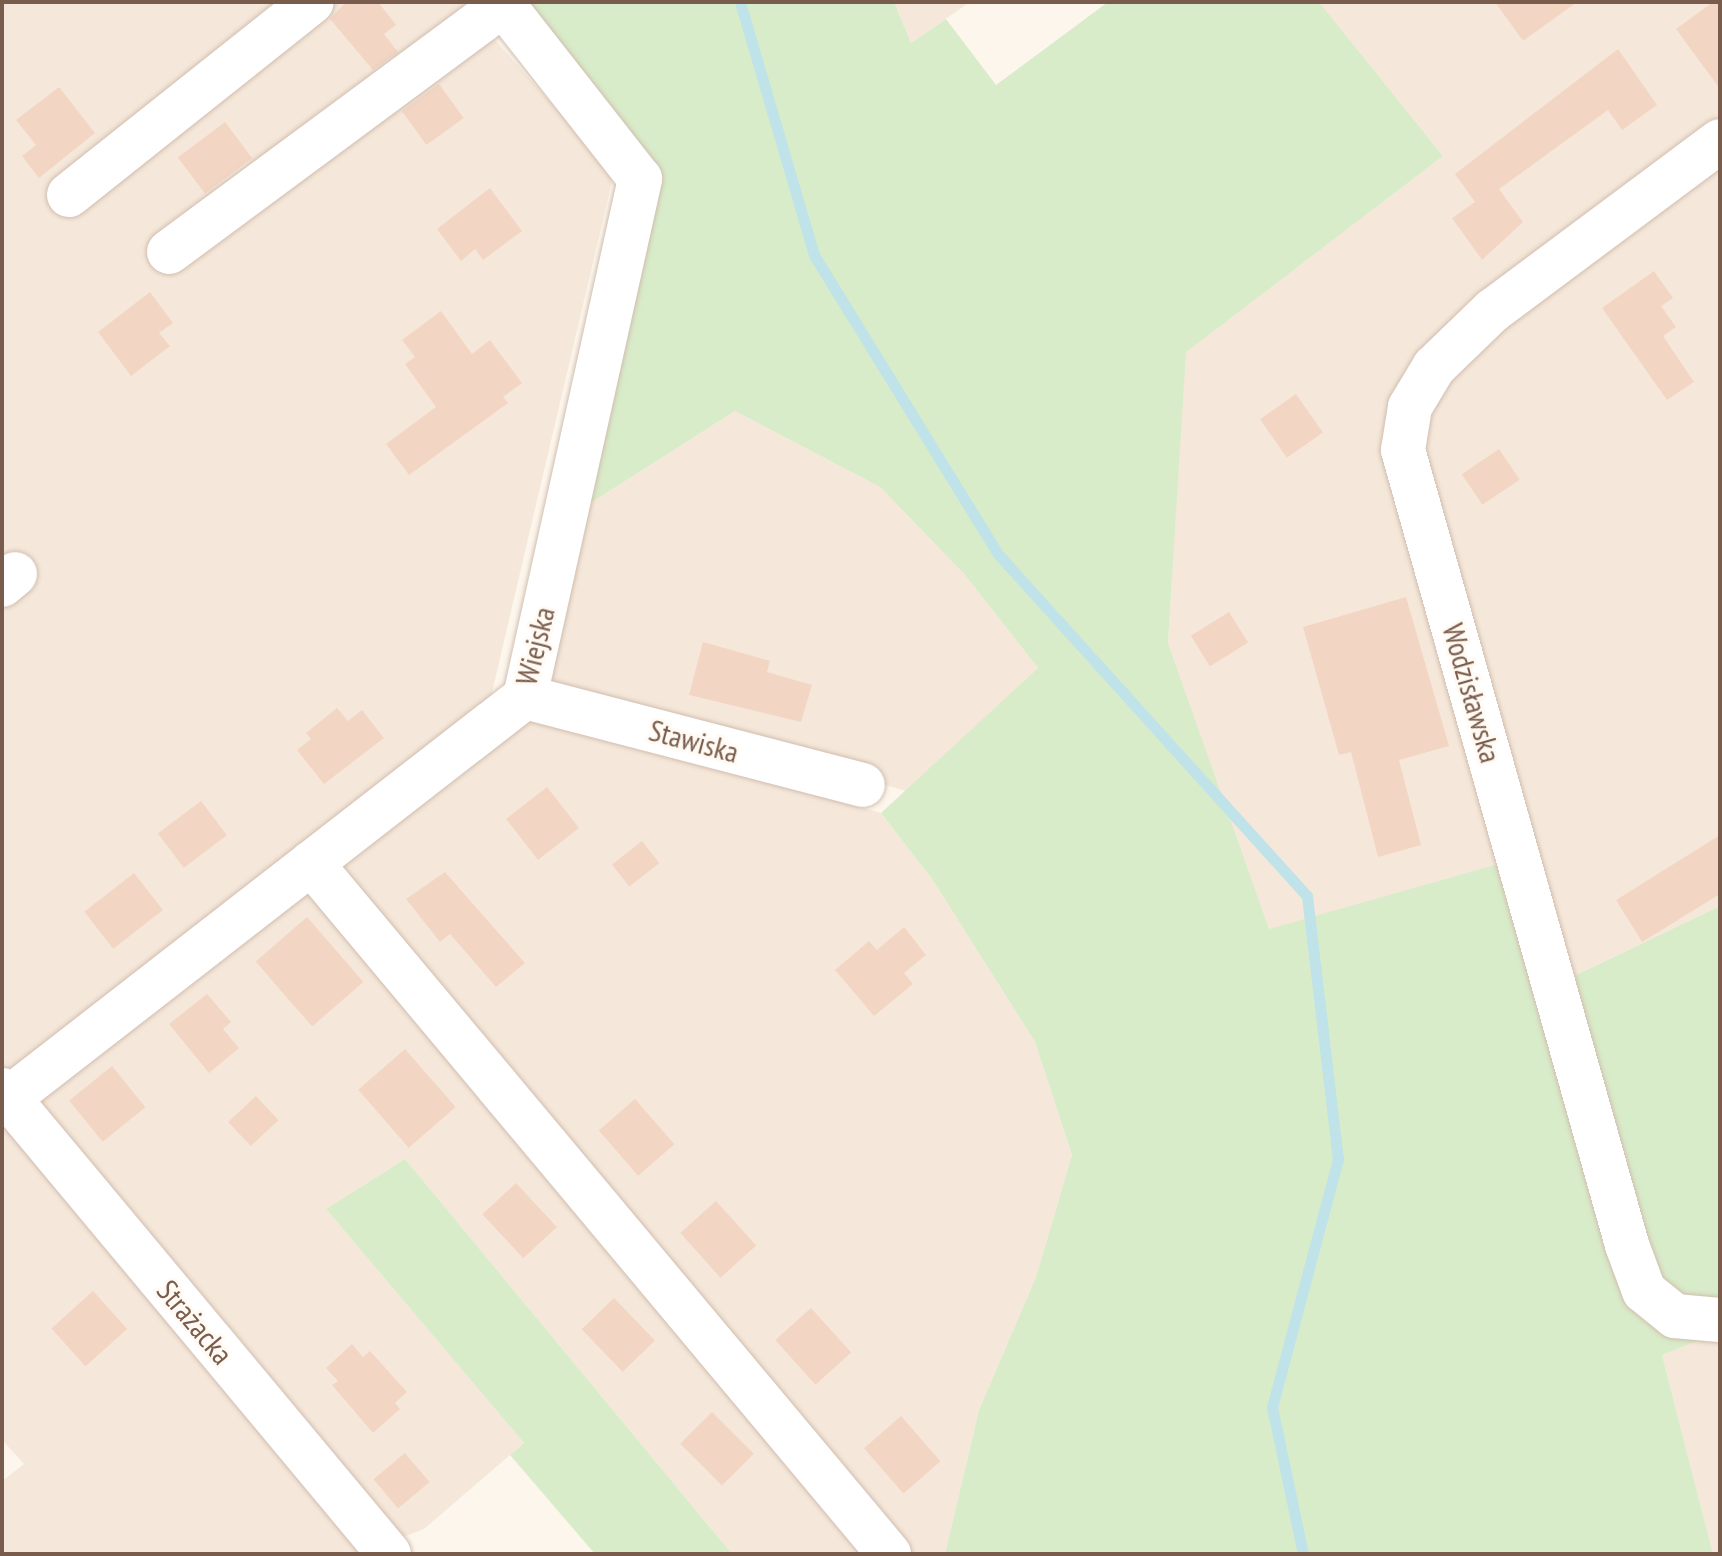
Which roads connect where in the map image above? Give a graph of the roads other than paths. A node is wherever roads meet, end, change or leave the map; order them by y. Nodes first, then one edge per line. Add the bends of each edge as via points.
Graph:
1 (312, 2) edge
2 (502, 3) edge
3 (1720, 141) edge
4 (69, 195) dead end
5 (169, 252) dead end
6 (525, 697) junction
7 (863, 785) dead end
8 (311, 863) junction
9 (6, 1094) edge
10 (1720, 1320) edge
11 (380, 1550) edge
12 (889, 1554) edge

1 - 4 street
2 - 5 street
2 - 6 street, Wiejska via 640,179
3 - 10 street, Wodzisławska via 1493,310 1444,358 1410,407 1403,450 1627,1245 1644,1291 1675,1316
6 - 7 street, Stawiska
6 - 8 street, Wiejska
8 - 9 street, Wiejska
8 - 12 street
9 - 11 street, Strażacka

